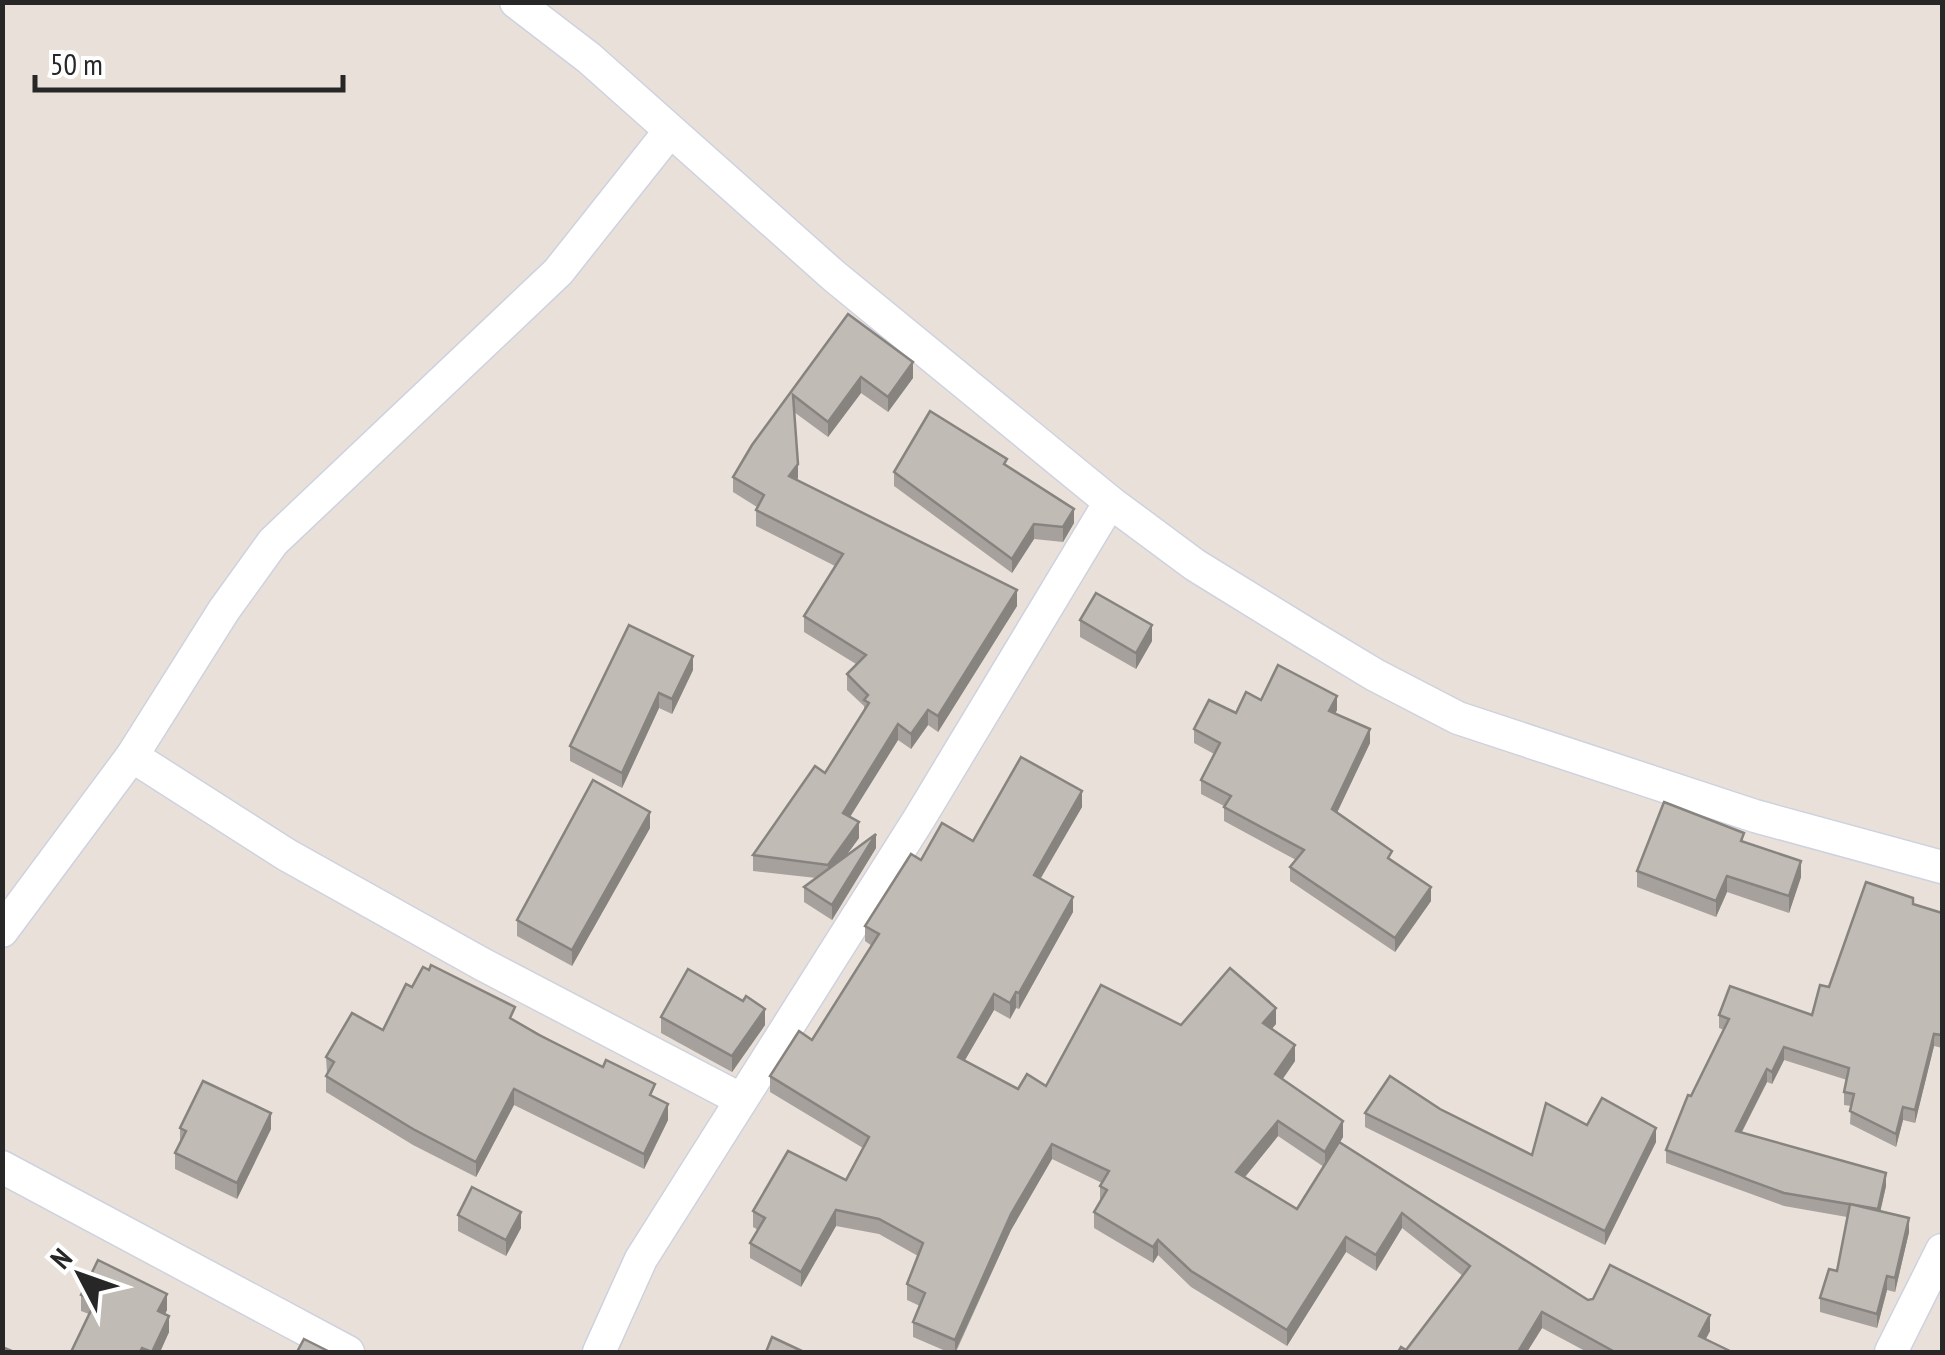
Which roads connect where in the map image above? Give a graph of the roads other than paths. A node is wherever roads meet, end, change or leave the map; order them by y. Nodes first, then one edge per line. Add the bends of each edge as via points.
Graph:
1 (516, 2) edge
2 (670, 131) junction
3 (1110, 502) junction
4 (132, 756) junction
5 (1942, 868) edge
6 (2, 932) edge
7 (740, 1100) junction
8 (2, 1166) edge
9 (1942, 1250) edge
10 (348, 1352) edge
11 (598, 1352) edge
12 (1890, 1352) edge

1 - 2 street
2 - 3 street via 834,276
2 - 4 street via 558,272 273,542
3 - 5 street via 1195,565 1375,676 1458,718 1755,816
3 - 7 street
4 - 6 street
4 - 7 street via 303,864
7 - 11 street via 641,1259
8 - 10 street
9 - 12 street

